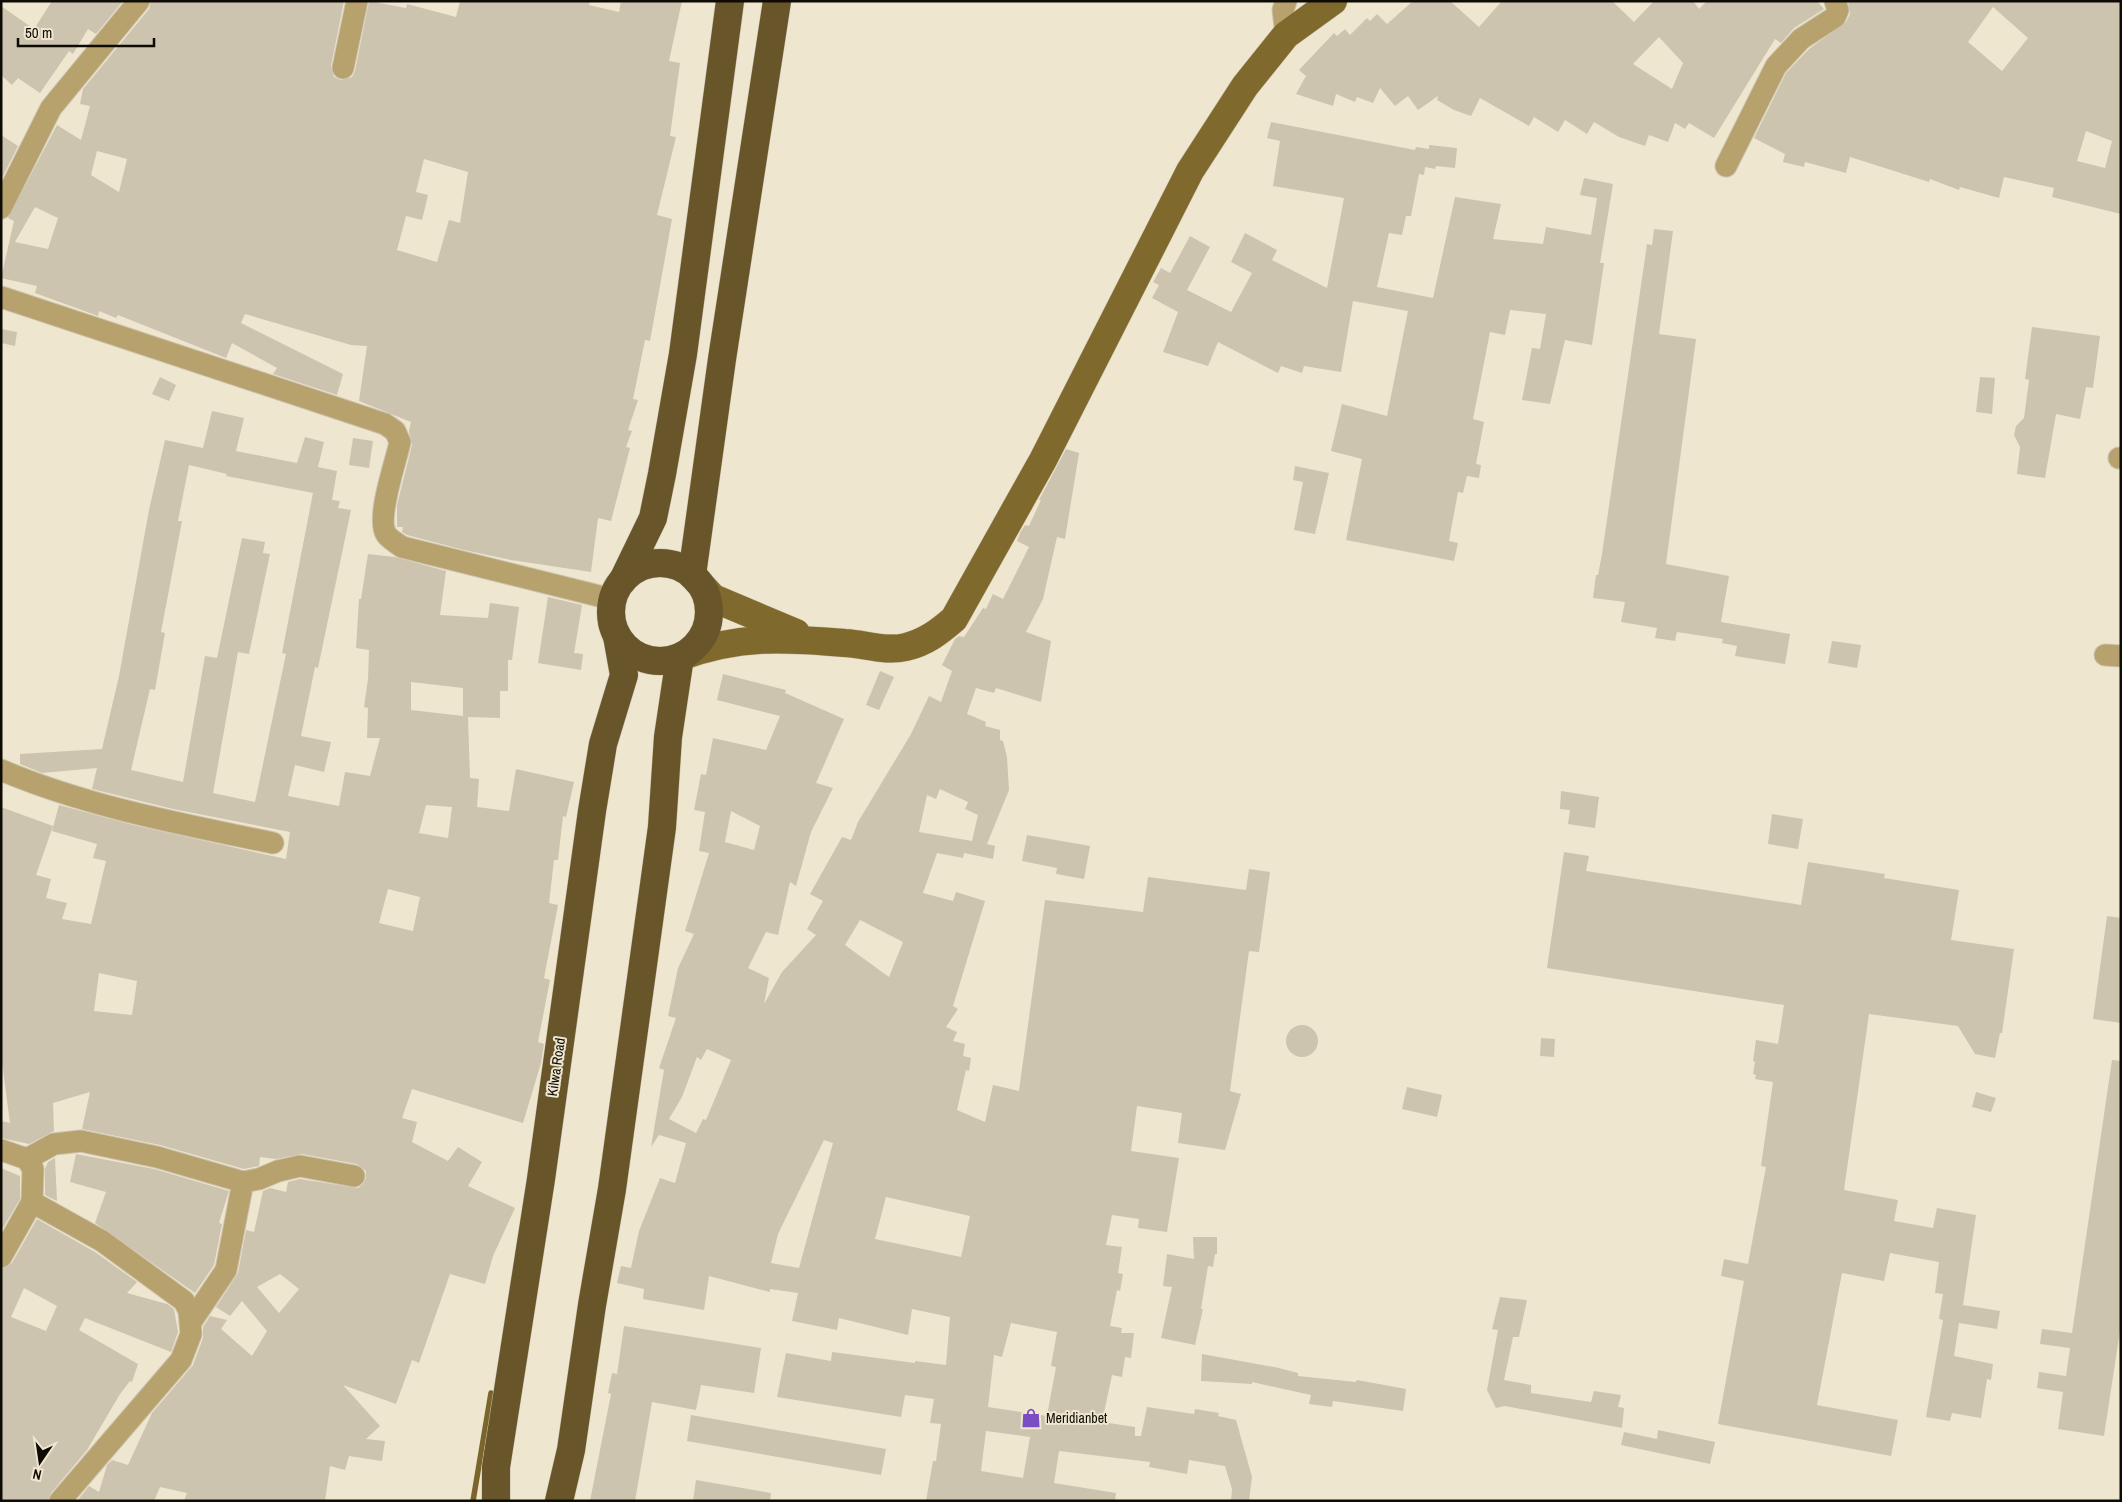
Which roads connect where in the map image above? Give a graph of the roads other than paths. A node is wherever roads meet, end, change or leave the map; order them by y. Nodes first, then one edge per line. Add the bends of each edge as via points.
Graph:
1 (139, 1) edge
2 (357, 1) edge
3 (730, 1) edge
4 (777, 1) edge
5 (1286, 1) edge
6 (1333, 1) edge
7 (1835, 1) edge
8 (1286, 35) junction
9 (342, 68) dead end
10 (1726, 166) dead end
11 (1, 208) edge
12 (1, 297) edge
13 (692, 575) junction
14 (623, 580) junction
15 (611, 607) junction
16 (617, 636) junction
17 (812, 640) junction
18 (680, 657) junction
19 (1, 770) edge
20 (273, 843) dead end
21 (1, 1150) edge
22 (27, 1159) junction
23 (354, 1176) dead end
24 (243, 1182) junction
25 (32, 1202) junction
26 (1, 1258) edge
27 (191, 1322) junction
28 (60, 1501) edge
29 (496, 1501) edge
30 (559, 1501) edge

1 - 11 street via 51,108
2 - 9 street
3 - 14 highway via 683,354 662,474 652,518
4 - 13 highway
5 - 8 street via 1283,10
6 - 8 main road
7 - 10 street via 1838,10 1835,17 1801,40 1776,66
8 - 17 main road via 1244,86 1190,171 1043,460 954,619 932,638 904,648
12 - 15 street via 385,424 395,431 400,442 384,511 383,524 387,535 402,547 607,598
13 - 14 highway via 676,566 647,565
13 - 17 main road via 713,598
13 - 18 highway via 702,587 709,607 707,627 697,645
14 - 15 highway
15 - 16 highway
16 - 18 highway via 629,650 644,659 662,661
16 - 29 highway, Kilwa Road via 624,675 603,744 592,811 541,1179 496,1466
17 - 18 main road via 758,638 709,646
18 - 30 highway via 668,737 662,827 612,1189 571,1450
19 - 20 street via 74,797
21 - 22 street
22 - 24 street via 54,1144 81,1140
22 - 25 street via 32,1169
23 - 24 street via 300,1166
24 - 27 street via 226,1270
25 - 26 street
25 - 27 street via 102,1241 166,1286 184,1301 190,1311
27 - 28 street via 191,1334 181,1360

